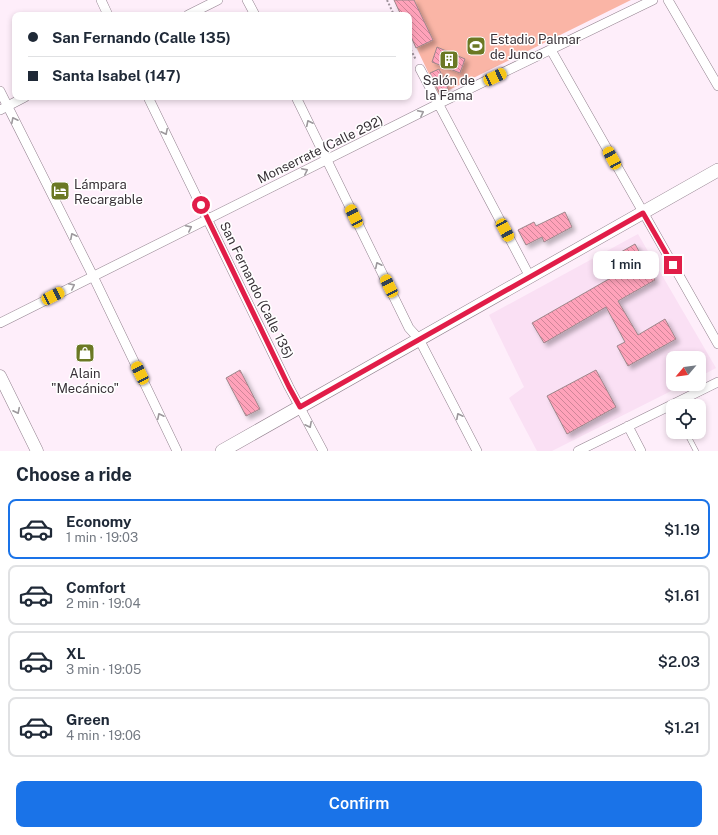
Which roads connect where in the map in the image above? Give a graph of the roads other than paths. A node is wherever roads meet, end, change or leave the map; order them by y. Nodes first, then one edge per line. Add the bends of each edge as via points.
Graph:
1 (101, 0) edge
2 (218, 0) edge
3 (248, 0) edge
4 (653, 0) edge
5 (668, 0) edge
6 (107, 12) edge
7 (194, 12) edge
8 (254, 12) edge
9 (551, 50) junction
10 (420, 68) road end
11 (718, 86) edge
12 (0, 91) edge
13 (19, 100) edge
14 (149, 100) edge
15 (297, 100) edge
16 (438, 104) junction
17 (4, 108) edge
18 (327, 160) junction
19 (718, 170) edge
20 (643, 213) junction
21 (208, 219) junction
22 (93, 276) junction
23 (530, 277) junction
24 (0, 323) edge
25 (419, 339) junction
26 (718, 344) edge
27 (0, 376) edge
28 (718, 382) edge
29 (686, 399) edge
30 (300, 407) junction
31 (666, 409) edge
32 (628, 426) junction
33 (690, 439) edge
34 (36, 451) edge
35 (177, 451) edge
36 (222, 451) edge
37 (323, 451) edge
38 (477, 451) edge
39 (578, 451) edge
40 (641, 451) edge
41 (696, 451) edge

1 - 6 street
2 - 7 street
3 - 8 street
4 - 9 street, Monserrate (Calle 292)
5 - 11 street
9 - 16 street, Monserrate (Calle 292)
9 - 20 street
10 - 16 street
12 - 17 street
13 - 17 street
14 -> 21 street, San Fernando (Calle 135)
18 -> 15 street
18 -> 16 street, Monserrate (Calle 292)
16 - 23 street
22 -> 17 street
21 -> 18 street, Monserrate (Calle 292)
25 -> 18 street via 409,328
19 - 20 main road
20 - 23 main road
20 - 26 street
22 -> 21 street, Monserrate (Calle 292)
21 - 30 street, San Fernando (Calle 135)
24 -> 22 street, Monserrate (Calle 292)
35 -> 22 street
23 - 25 main road
25 - 30 main road
38 -> 25 street
27 -> 34 street
28 - 29 street
30 - 36 main road
30 -> 37 street, San Fernando (Calle 135)
31 - 32 street
32 - 39 street
32 - 40 street
33 - 41 lane

